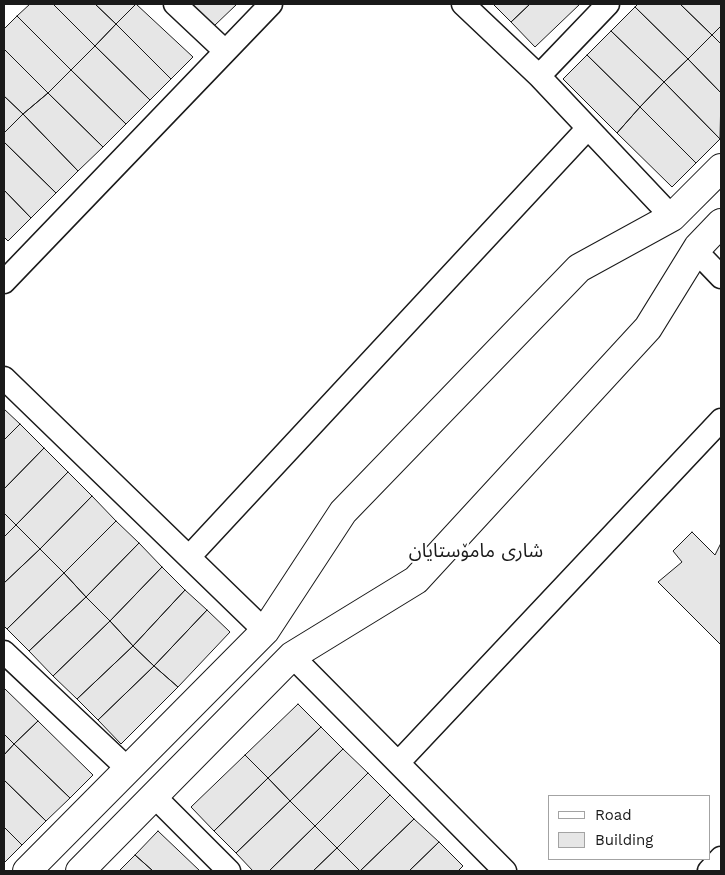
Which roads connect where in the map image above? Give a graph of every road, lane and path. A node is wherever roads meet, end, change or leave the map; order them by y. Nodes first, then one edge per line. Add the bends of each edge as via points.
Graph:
1 (175, 4) edge
2 (271, 4) edge
3 (463, 4) edge
4 (608, 4) edge
5 (225, 51) junction
6 (539, 76) junction
7 (588, 128) junction
8 (721, 168) edge
9 (672, 217) junction
10 (721, 223) edge
11 (696, 251) junction
12 (721, 276) edge
13 (4, 282) edge
14 (4, 378) edge
15 (721, 420) edge
16 (189, 557) junction
17 (265, 631) junction
18 (4, 652) edge
19 (292, 656) junction
20 (208, 688) junction
21 (234, 715) junction
22 (398, 763) junction
23 (128, 769) junction
24 (154, 796) junction
25 (721, 858) edge
26 (27, 871) edge
27 (80, 871) edge
28 (228, 871) edge
29 (505, 871) edge
30 (709, 871) edge

1 - 5 street
2 - 5 street
3 - 6 street
4 - 6 street
5 - 13 street
6 - 7 street
7 - 9 street
7 - 16 street
8 - 9 street
9 - 17 street via 579,268 344,512
10 - 11 street
11 - 12 street
11 - 19 street via 648,328 416,580
14 - 16 street
15 - 22 street
16 - 17 street
17 - 20 street
18 - 23 street
19 - 21 street
19 - 22 street
20 - 21 street
20 - 23 street
21 - 24 street
22 - 29 street
23 - 26 street
24 - 27 street
24 - 28 street
25 - 30 street

